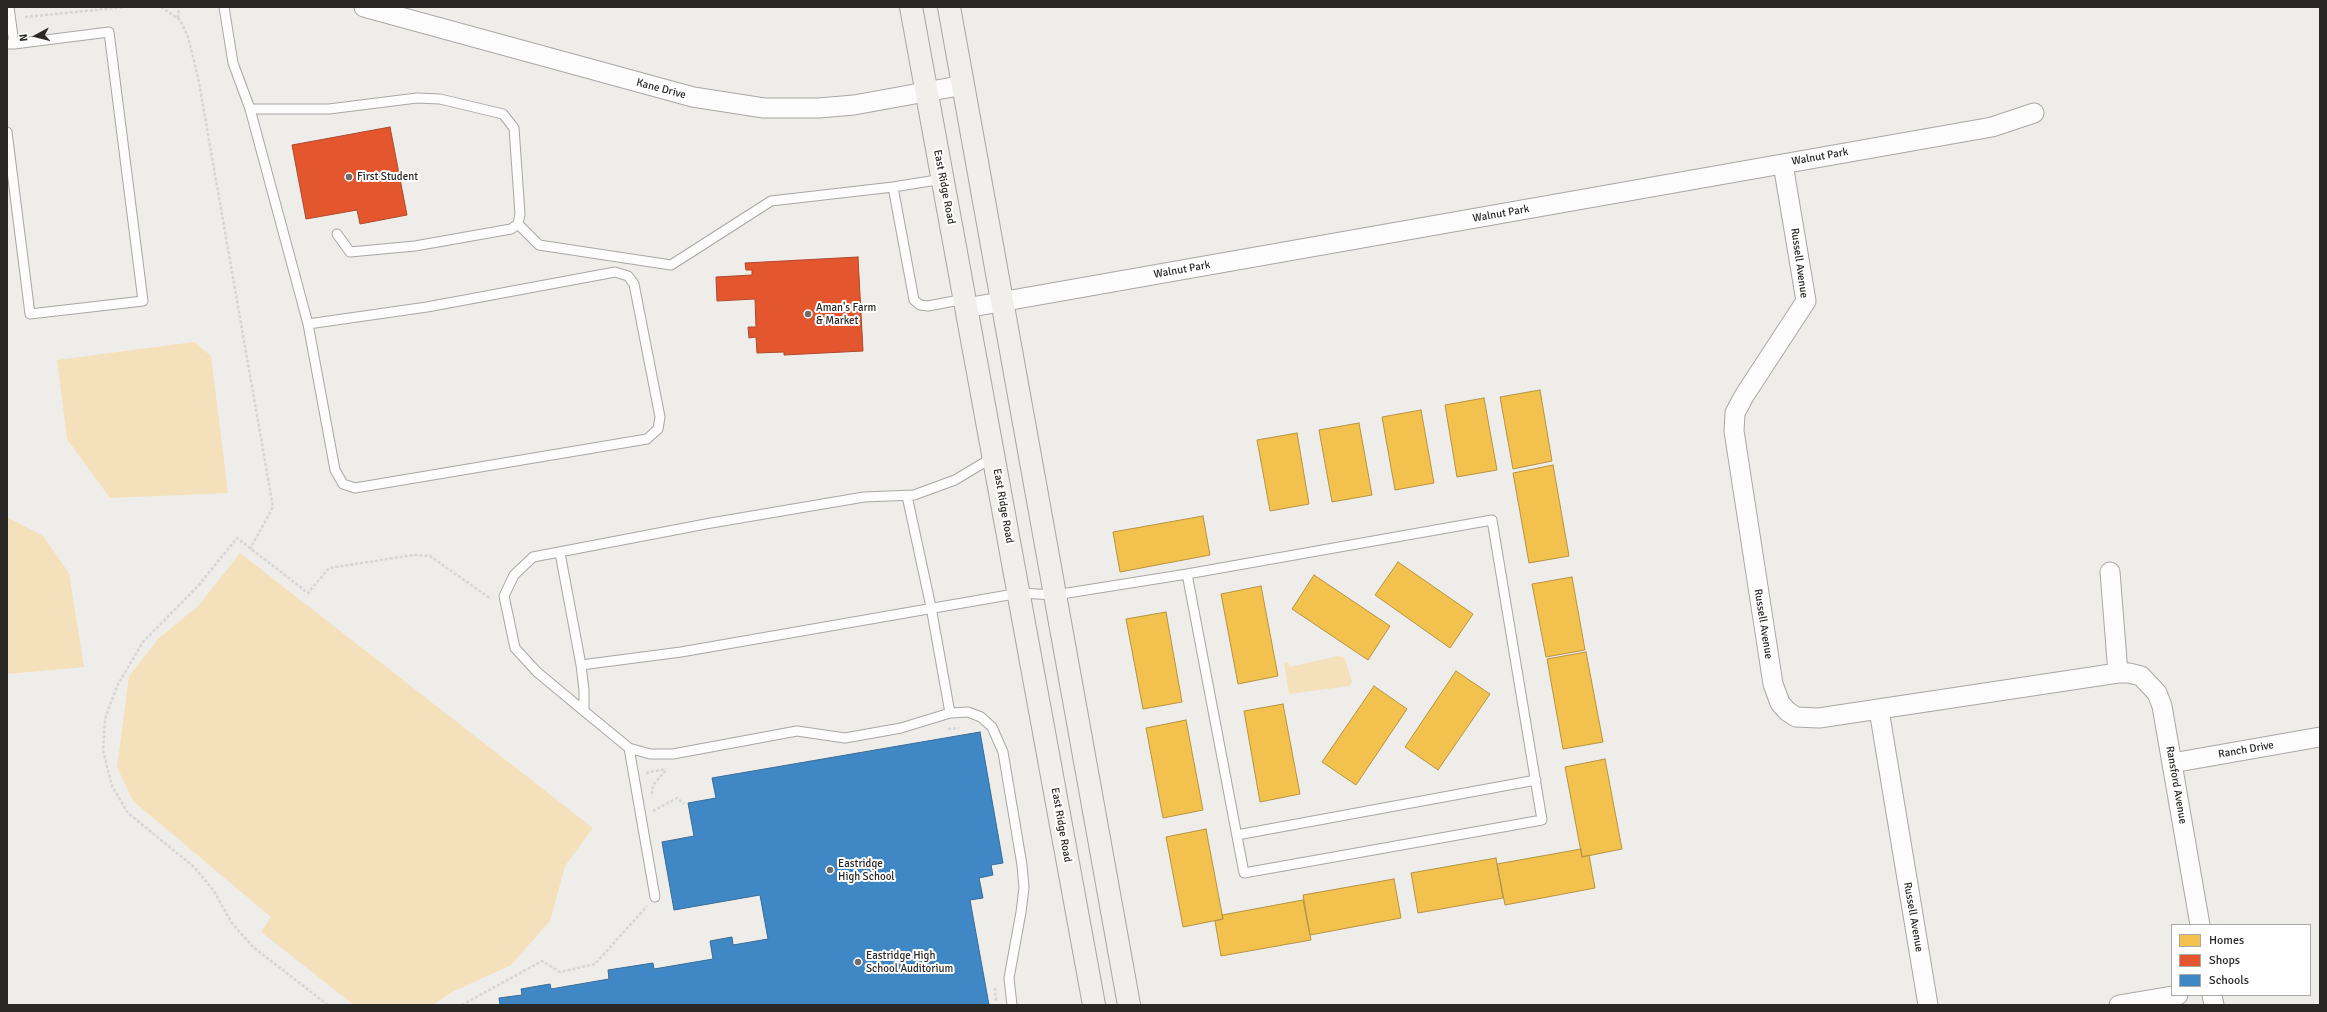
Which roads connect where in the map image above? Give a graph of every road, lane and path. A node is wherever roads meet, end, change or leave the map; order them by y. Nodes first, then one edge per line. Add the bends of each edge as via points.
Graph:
1 (9, 7) edge
2 (124, 7) edge
3 (161, 7) edge
4 (178, 7) edge
5 (224, 7) edge
6 (364, 7) edge
7 (911, 7) edge
8 (950, 7) edge
9 (178, 18) junction
10 (10, 19) junction
11 (11, 44) edge
12 (964, 85) junction
13 (926, 92) junction
14 (250, 109) junction
15 (2034, 113) dead end
16 (7, 132) edge
17 (1783, 164) junction
18 (942, 179) junction
19 (893, 187) junction
20 (518, 224) junction
21 (337, 234) dead end
22 (1002, 302) junction
23 (966, 303) junction
24 (308, 324) junction
25 (994, 453) junction
26 (907, 496) junction
27 (250, 548) junction
28 (560, 553) junction
29 (2110, 572) dead end
30 (1187, 574) junction
31 (1020, 592) junction
32 (1055, 595) junction
33 (504, 596) junction
34 (931, 608) junction
35 (581, 665) junction
36 (2118, 673) junction
37 (1879, 710) junction
38 (584, 711) junction
39 (950, 713) junction
40 (963, 728) dead end
41 (942, 730) dead end
42 (2320, 738) edge
43 (630, 748) junction
44 (2172, 763) junction
45 (675, 767) dead end
46 (667, 769) junction
47 (634, 775) junction
48 (1536, 780) junction
49 (652, 795) dead end
50 (654, 803) dead end
51 (684, 804) dead end
52 (656, 810) junction
53 (641, 813) junction
54 (1237, 835) junction
55 (655, 897) joint
56 (2200, 924) edge
57 (995, 985) dead end
58 (2172, 996) edge
59 (328, 1005) edge
60 (462, 1005) edge
61 (997, 1005) edge
62 (1012, 1005) edge
63 (1094, 1005) edge
64 (1129, 1005) edge
65 (1928, 1005) edge
66 (2119, 1005) edge

1 - 10 lane
2 - 10 path
3 - 9 path
4 - 9 path
5 - 14 lane via 233,63
6 - 13 street, Kane Drive via 686,95 724,102 764,108 819,108 854,105
7 - 13 main road, East Ridge Road
8 - 12 main road
9 - 27 path via 188,37 198,77 273,507
10 - 11 lane
11 - 16 lane via 109,32 143,301 30,314
12 - 13 street, Kane Drive
12 - 22 main road
13 - 18 main road, East Ridge Road
14 - 20 lane via 329,109 417,98 440,99 503,114 514,128 520,214
14 - 24 lane
15 - 17 street, Walnut Park via 1992,127
17 - 22 street, Walnut Park
17 - 37 street, Russell Avenue via 1806,301 1744,396 1735,413 1734,426 1773,684 1780,703 1796,717 1819,718
18 - 19 lane
18 - 23 main road, East Ridge Road
19 - 20 lane via 771,201 671,264 539,245
19 - 23 lane via 914,300 920,305 928,306
20 - 21 lane via 511,229 415,246 350,252
22 - 23 street, Walnut Park
22 - 32 main road
23 - 25 main road, East Ridge Road
24 - 24 lane via 335,470 342,484 355,488 647,439 658,429 660,417 634,284 628,276 615,272 427,307
25 - 26 lane via 985,462 955,480
25 - 31 main road, East Ridge Road
26 - 28 lane via 864,497 711,523
26 - 34 lane
27 - 33 path via 308,593 329,568 413,555 430,556 492,600
27 - 59 path via 237,538 198,586 143,642 117,686 105,719 103,750 112,786 128,813 194,867 214,891 231,922 253,948
28 - 33 lane via 533,557 514,575
28 - 35 lane
29 - 36 street
30 - 32 lane
30 - 48 lane via 1492,520
30 - 54 lane
31 - 32 lane
31 - 34 lane
31 - 63 main road, East Ridge Road
32 - 64 main road
33 - 38 lane via 515,648 537,672
34 - 35 lane via 681,652
34 - 39 lane
35 - 38 lane
36 - 37 street, Ransford Avenue
36 - 44 street, Ransford Avenue via 2141,676 2157,693 2162,706
37 - 65 street, Russell Avenue
38 - 43 lane
39 - 43 lane via 901,728 845,738 797,731 673,754 650,754
39 - 62 lane via 968,712 981,717 992,727 1004,752 1019,840 1024,888 1009,978
40 - 41 path
42 - 44 street, Ranch Drive
43 - 47 lane
44 - 56 street, Ransford Avenue
45 - 46 path
46 - 47 path
46 - 49 path via 653,785
47 - 53 lane
48 - 54 lane
48 - 54 lane via 1542,820 1244,873
50 - 52 path
51 - 52 path via 677,798
52 - 53 path
53 - 55 lane
55 - 60 path via 595,964 560,972 542,961
57 - 61 path
58 - 66 street

